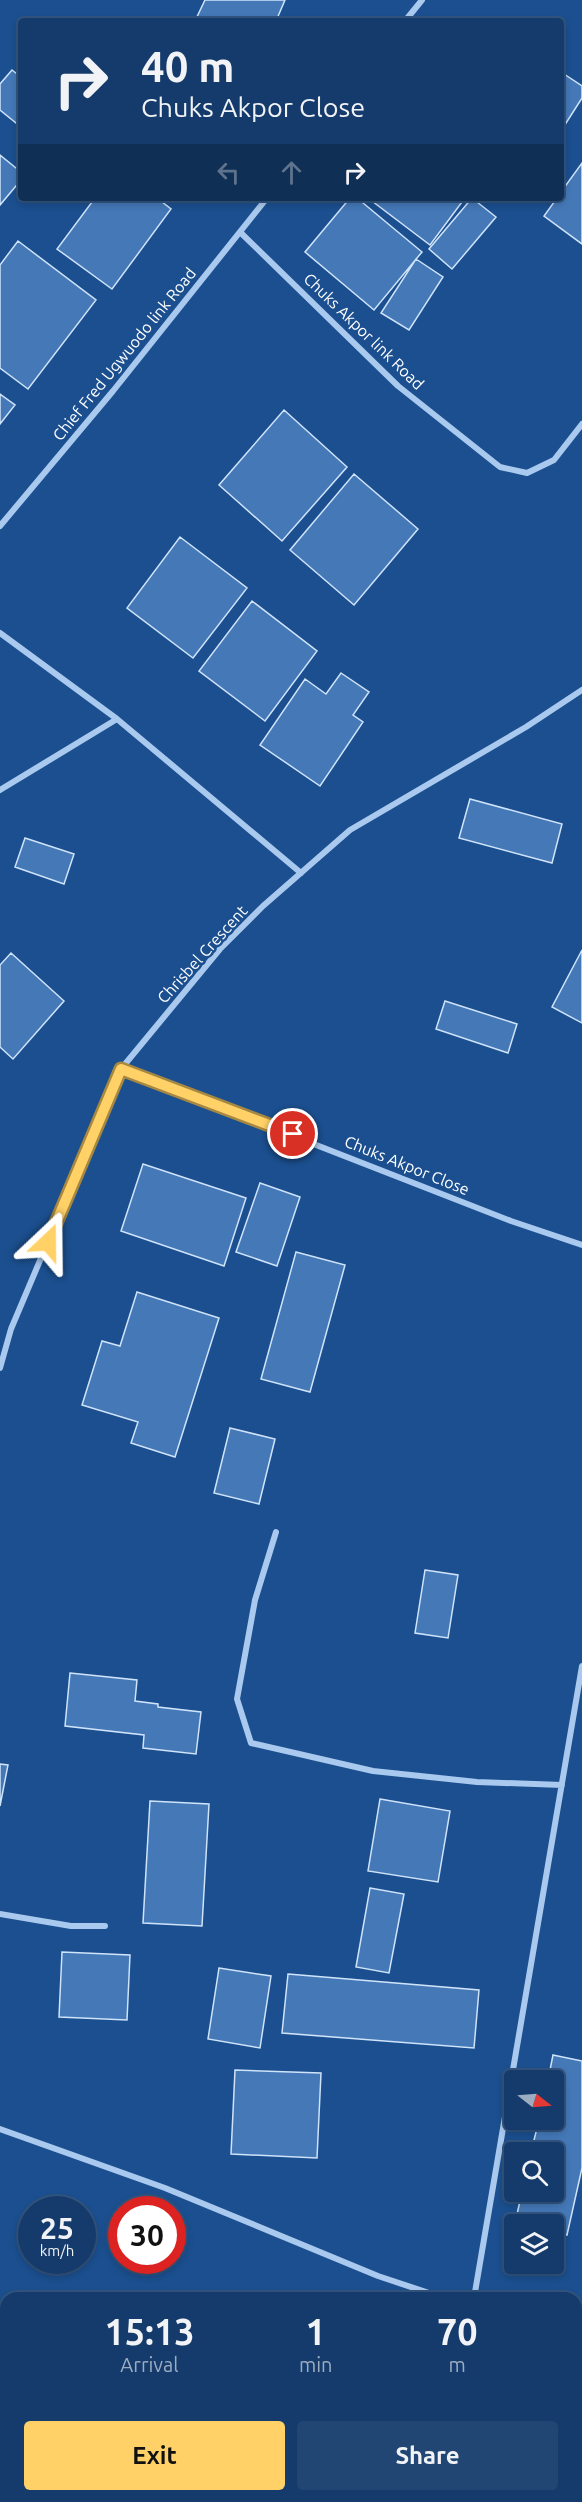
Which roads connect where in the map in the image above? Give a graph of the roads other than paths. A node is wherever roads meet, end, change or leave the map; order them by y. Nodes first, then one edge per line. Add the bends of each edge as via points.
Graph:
1 (422, 0) edge
2 (407, 18) edge
3 (265, 201) edge
4 (240, 232) junction
5 (582, 424) edge
6 (0, 526) edge
7 (0, 633) edge
8 (582, 690) edge
9 (117, 719) junction
10 (0, 790) edge
11 (301, 873) junction
12 (121, 1069) junction
13 (582, 1245) edge
14 (0, 1368) edge
15 (276, 1532) dead end
16 (582, 1666) edge
17 (562, 1785) junction
18 (0, 1914) edge
19 (105, 1926) dead end
20 (0, 2129) edge
21 (426, 2292) edge
22 (475, 2292) edge

1 - 2 street
3 - 4 street, Chief Fred Ugwuodo link Road
4 - 5 street, Chuks Akpor link Road via 398,386 501,467 527,473 554,460
4 - 6 street, Chief Fred Ugwuodo link Road
7 - 9 street
8 - 11 street, Chrisbel Crescent via 350,830
9 - 10 street
9 - 11 street
11 - 12 street, Chrisbel Crescent via 220,949
12 - 13 street, Chuks Akpor Close
12 - 14 street, Chrisbel Crescent via 11,1329
15 - 17 street via 255,1600 237,1699 251,1743 373,1771 477,1782
16 - 17 street
17 - 22 street
18 - 19 street via 71,1926
20 - 21 street via 165,2188

